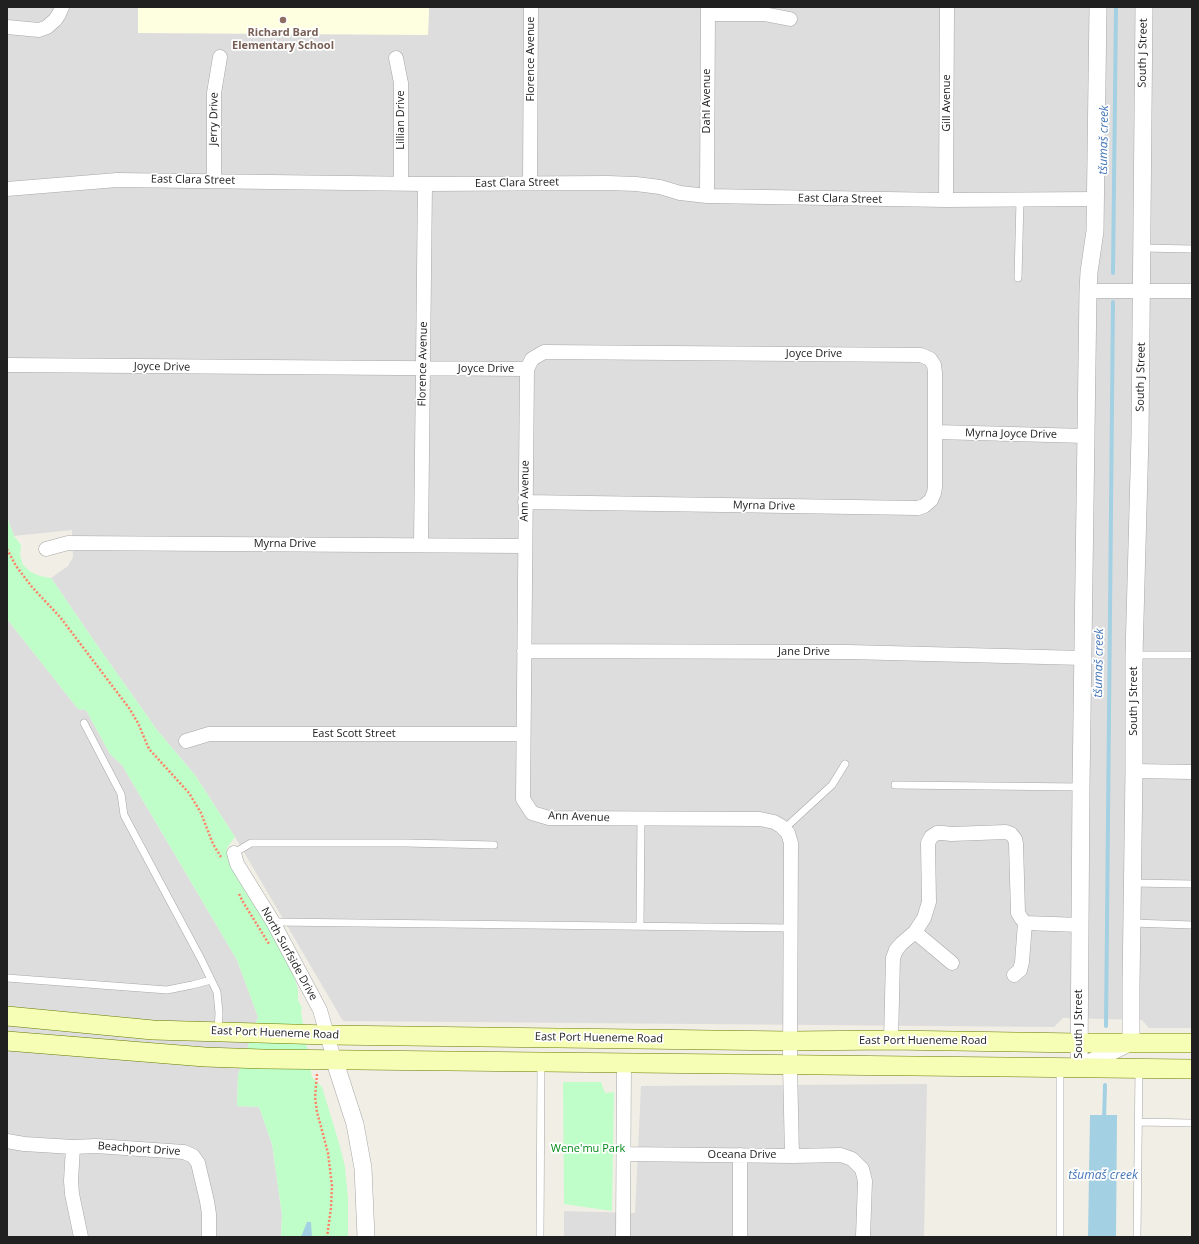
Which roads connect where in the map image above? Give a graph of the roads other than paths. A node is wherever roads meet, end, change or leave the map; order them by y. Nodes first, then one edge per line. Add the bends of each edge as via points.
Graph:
1 (62, 7) edge
2 (532, 7) edge
3 (948, 7) edge
4 (1098, 7) edge
5 (1144, 7) edge
6 (708, 10) edge
7 (790, 19) dead end
8 (7, 27) edge
9 (220, 57) dead end
10 (396, 58) dead end
11 (214, 181) junction
12 (401, 183) junction
13 (530, 183) junction
14 (425, 184) junction
15 (7, 189) edge
16 (707, 196) junction
17 (1096, 199) junction
18 (946, 200) junction
19 (1023, 200) junction
20 (1142, 248) junction
21 (1192, 249) edge
22 (1018, 278) dead end
23 (1088, 291) junction
24 (1141, 291) junction
25 (1192, 291) edge
26 (7, 365) edge
27 (423, 369) junction
28 (527, 369) junction
29 (936, 432) junction
30 (1086, 436) junction
31 (525, 502) junction
32 (421, 544) junction
33 (524, 546) junction
34 (46, 549) dead end
35 (524, 651) junction
36 (1134, 655) junction
37 (1192, 655) edge
38 (1083, 658) junction
39 (84, 723) dead end
40 (522, 734) junction
41 (186, 741) dead end
42 (845, 764) dead end
43 (1134, 771) junction
44 (1192, 772) edge
45 (895, 785) dead end
46 (1081, 787) junction
47 (642, 819) junction
48 (784, 829) junction
49 (494, 845) dead end
50 (229, 858) joint
51 (1132, 883) junction
52 (1192, 884) edge
53 (273, 922) junction
54 (1025, 923) junction
55 (1132, 923) junction
56 (1080, 925) junction
57 (1192, 925) edge
58 (640, 926) junction
59 (791, 928) junction
60 (916, 932) junction
61 (952, 963) dead end
62 (1014, 975) dead end
63 (7, 978) edge
64 (211, 980) junction
65 (7, 1016) edge
66 (218, 1032) junction
67 (328, 1035) junction
68 (7, 1040) edge
69 (891, 1040) junction
70 (790, 1041) junction
71 (1132, 1042) junction
72 (1079, 1043) junction
73 (1187, 1043) edge
74 (334, 1059) junction
75 (541, 1062) junction
76 (624, 1063) junction
77 (790, 1065) junction
78 (1060, 1068) junction
79 (1079, 1068) junction
80 (1139, 1069) junction
81 (1192, 1069) edge
82 (1138, 1122) junction
83 (1192, 1123) edge
84 (7, 1141) edge
85 (73, 1147) junction
86 (624, 1154) junction
87 (740, 1156) junction
88 (792, 1156) junction
89 (81, 1237) edge
90 (209, 1237) edge
91 (366, 1237) edge
92 (540, 1237) edge
93 (623, 1237) edge
94 (740, 1237) edge
95 (863, 1237) edge
96 (1060, 1237) edge
97 (1137, 1237) edge

1 - 8 street via 55,20 39,30
2 - 13 street, Florence Avenue
3 - 18 street, Gill Avenue
4 - 17 street, South J Street
5 - 20 street, South J Street
6 - 7 street via 764,14
6 - 16 street, Dahl Avenue
9 - 11 street, Jerry Drive via 214,93
10 - 12 street, Lillian Drive via 401,84
11 - 12 street, East Clara Street
11 - 15 street, East Clara Street via 117,180
12 - 14 street, East Clara Street
13 - 14 street, East Clara Street
13 - 16 street, East Clara Street via 636,184
14 - 27 street, Florence Avenue
16 - 18 street, East Clara Street
17 - 19 street, East Clara Street
17 - 23 street, South J Street
18 - 19 street, East Clara Street
19 - 22 lane
20 - 21 lane
20 - 24 street, South J Street
23 - 24 street
23 - 30 street, South J Street
24 - 25 street
24 - 36 street, South J Street
26 - 27 street, Joyce Drive
27 - 28 street, Joyce Drive
27 - 32 street, Florence Avenue
28 - 29 street, Joyce Drive via 532,359 544,352 921,355 930,359 934,365
28 - 31 street, Ann Avenue
29 - 30 street, Myrna Joyce Drive
29 - 31 street, Myrna Drive via 934,493 931,500 918,508
30 - 38 street, South J Street
31 - 33 street, Ann Avenue
32 - 33 street, Myrna Drive
32 - 34 street, Myrna Drive via 68,543
33 - 35 street, Ann Avenue
35 - 38 street, Jane Drive via 849,652
35 - 40 street, Ann Avenue
36 - 37 lane
36 - 43 street, South J Street
38 - 46 street, South J Street
39 - 64 lane via 121,794 124,815
40 - 41 street, East Scott Street via 209,734
40 - 47 street, Ann Avenue via 523,799 532,812 549,818
42 - 48 lane via 832,785
43 - 44 street
43 - 51 street, South J Street
45 - 46 lane
46 - 56 street, South J Street
47 - 48 street, Ann Avenue via 760,819 774,822
47 - 58 lane
48 - 59 street via 791,843
49 - 50 lane via 251,843
50 - 53 street, North Surfside Drive via 237,864
51 - 52 lane
51 - 55 street, South J Street
53 - 58 lane
53 - 67 street, North Surfside Drive via 320,1010
54 - 56 street
54 - 60 street via 1018,913 1016,844 1011,834 943,832 931,837 928,843 929,902
54 - 62 street via 1022,962 1020,970
55 - 57 lane
55 - 71 street, South J Street
56 - 72 street, South J Street
58 - 59 lane
59 - 70 street
60 - 61 street
60 - 69 street via 901,944 893,958
63 - 64 lane via 167,990
64 - 66 lane via 218,999
65 - 66 main road, East Port Hueneme Road via 153,1030
66 - 67 main road, East Port Hueneme Road
67 - 70 main road, East Port Hueneme Road
67 - 74 street, North Surfside Drive
68 - 74 main road via 205,1057
69 - 70 main road, East Port Hueneme Road
69 - 72 main road, East Port Hueneme Road
70 - 77 street
71 - 72 main road, East Port Hueneme Road
71 - 73 main road, East Port Hueneme Road
71 - 79 street, South J Street
72 - 79 street, South J Street
73 - 80 main road via 1154,1056
74 - 75 main road
74 - 91 street via 355,1124 363,1168
75 - 76 main road
75 - 92 lane
76 - 77 main road
76 - 86 street
77 - 78 main road
77 - 88 street
78 - 79 main road
78 - 96 lane
79 - 80 main road
80 - 81 main road
80 - 82 lane
82 - 83 lane
82 - 97 lane
84 - 85 street, Beachport Drive
85 - 89 street via 72,1194
85 - 90 street, Beachport Drive via 96,1146 184,1152 193,1156 198,1163 207,1200
86 - 87 street, Oceana Drive
86 - 93 street
87 - 88 street, Oceana Drive
87 - 94 street
88 - 95 street, Oceana Drive via 841,1155 858,1163 864,1181

